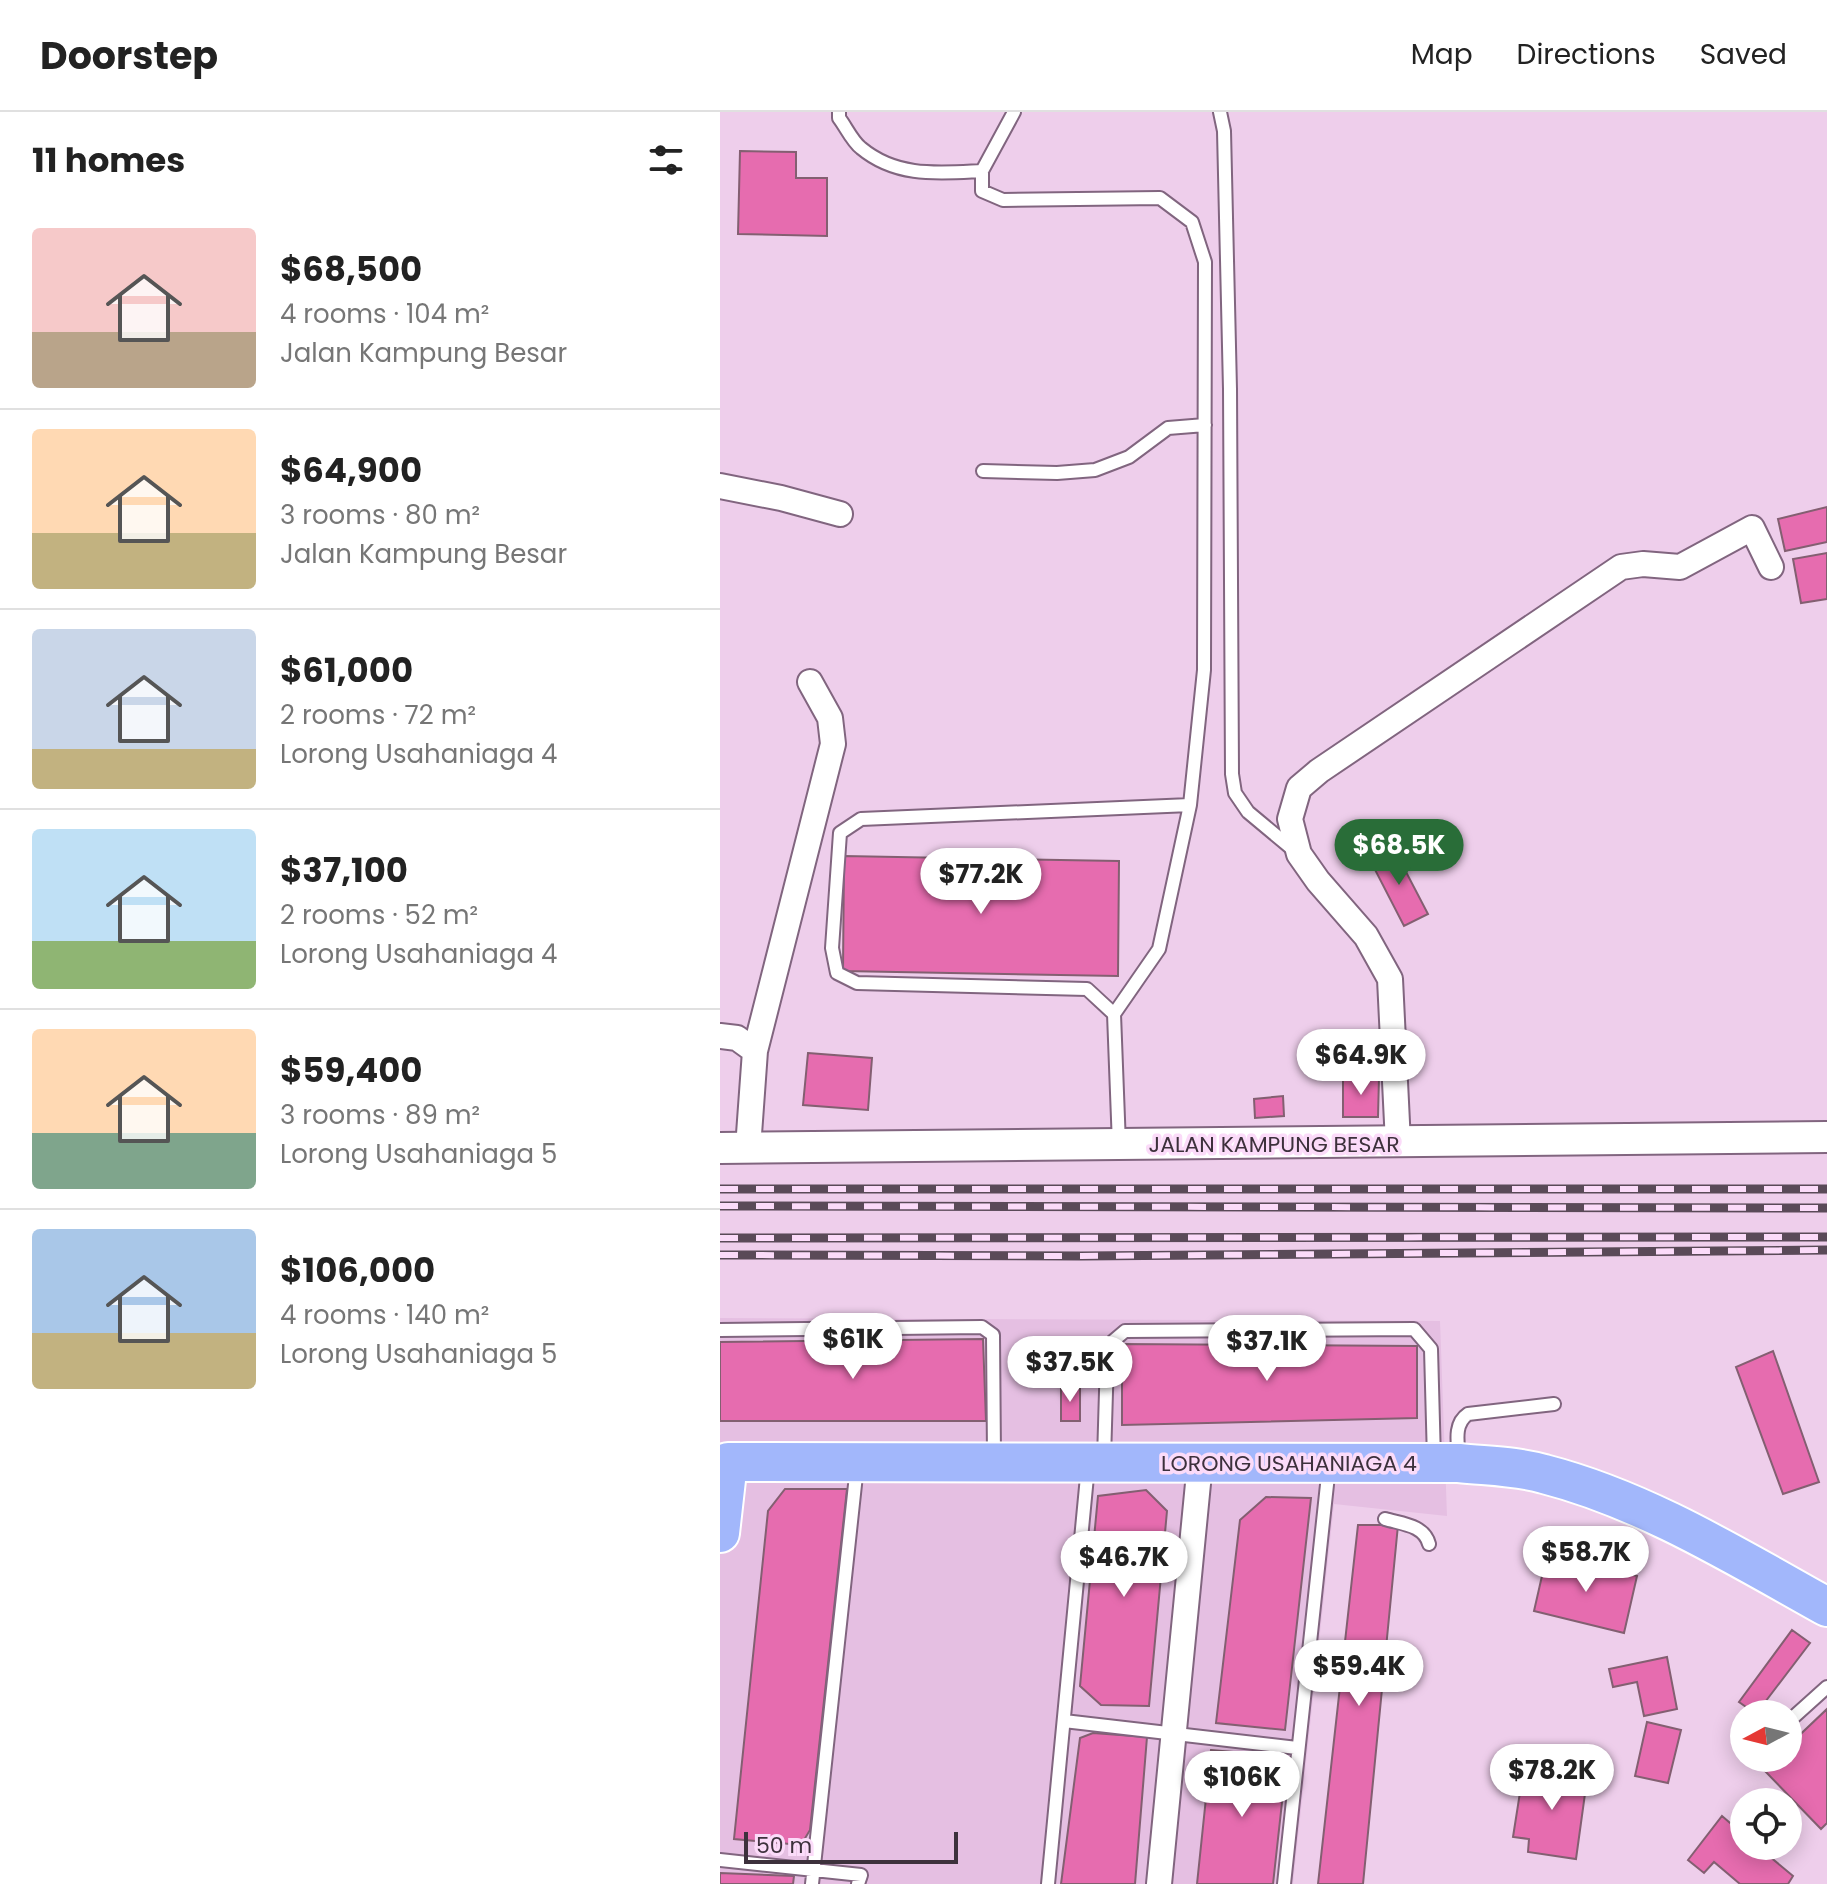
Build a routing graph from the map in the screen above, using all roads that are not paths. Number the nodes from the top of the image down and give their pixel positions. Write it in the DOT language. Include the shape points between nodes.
graph roads {
  1 [pos="839,112"];
  2 [pos="1014,112"];
  3 [pos="1220,112"];
  4 [pos="982,171"];
  5 [pos="1205,425"];
  6 [pos="983,471"];
  7 [pos="720,486"];
  8 [pos="840,514"];
  9 [pos="1771,567"];
  10 [pos="810,682"];
  11 [pos="1190,805"];
  12 [pos="1299,854"];
  13 [pos="1114,1014"];
  14 [pos="720,1036"];
  15 [pos="755,1051"];
  16 [pos="1827,1137"];
  17 [pos="1398,1143"];
  18 [pos="1119,1145"];
  19 [pos="734,1148"];
  20 [pos="720,1330"];
  21 [pos="1554,1404"];
  22 [pos="724,1462"];
  23 [pos="858,1462"];
  24 [pos="994,1462"];
  25 [pos="1096,1462"];
  26 [pos="1200,1463"];
  27 [pos="1330,1463"];
  28 [pos="1446,1463"];
  29 [pos="1385,1519"];
  30 [pos="720,1533"];
  31 [pos="1429,1544"];
  32 [pos="1827,1607"];
  33 [pos="1827,1687"];
  34 [pos="1802,1709"];
  35 [pos="1064,1721"];
  36 [pos="1173,1734"];
  37 [pos="1297,1748"];
  38 [pos="720,1860"];
  39 [pos="814,1869"];
  40 [pos="812,1884"];
  41 [pos="858,1884"];
  42 [pos="1048,1884"];
  43 [pos="1159,1884"];
  44 [pos="1284,1884"];
  1 -- 4 [label="lane" via="859,147 891,167 926,173"];
  2 -- 4 [label="lane"];
  3 -- 12 [label="lane" via="1230,389 1232,774 1235,793 1248,812"];
  4 -- 5 [label="lane" via="982,191 1003,200 1160,198 1192,222 1205,262"];
  5 -- 6 [label="lane" via="1168,428 1129,457 1095,470"];
  5 -- 11 [label="lane" via="1204,670"];
  7 -- 8 [label="street"];
  9 -- 12 [label="street" via="1752,528 1680,567 1621,567 1299,788 1290,819"];
  10 -- 15 [label="street" via="830,718 833,744"];
  11 -- 13 [label="lane" via="1159,949"];
  11 -- 13 [label="lane" via="861,819 840,833 832,948 837,973 857,983 1087,989"];
  12 -- 17 [label="street" via="1366,936 1390,979"];
  13 -- 18 [label="lane"];
  14 -- 15 [label="street" via="737,1038"];
  15 -- 19 [label="street"];
  16 -- 17 [label="street, JALAN KAMPUNG BESAR"];
  17 -- 18 [label="street, JALAN KAMPUNG BESAR"];
  18 -- 19 [label="street, JALAN KAMPUNG BESAR"];
  20 -- 24 [label="lane" via="982,1327 993,1335"];
  21 -- 28 [label="lane" via="1468,1414 1461,1418"];
  22 -- 23 [label="main road, LORONG USAHANIAGA 4"];
  22 -- 30 [label="main road"];
  23 -- 24 [label="main road, LORONG USAHANIAGA 4"];
  23 -- 39 [label="lane"];
  24 -- 25 [label="main road, LORONG USAHANIAGA 4"];
  25 -- 26 [label="main road, LORONG USAHANIAGA 4"];
  25 -- 28 [label="lane" via="1107,1358 1112,1342 1125,1331 1414,1329 1431,1349"];
  25 -- 35 [label="lane"];
  26 -- 27 [label="main road, LORONG USAHANIAGA 4"];
  26 -- 36 [label="street"];
  27 -- 28 [label="main road, LORONG USAHANIAGA 4"];
  27 -- 37 [label="lane"];
  28 -- 32 [label="main road, LORONG USAHANIAGA 4" via="1542,1473 1617,1497"];
  29 -- 31 [label="lane" via="1421,1530"];
  33 -- 34 [label="lane"];
  35 -- 36 [label="lane"];
  35 -- 42 [label="lane"];
  36 -- 37 [label="lane"];
  36 -- 43 [label="street"];
  37 -- 44 [label="lane"];
  38 -- 39 [label="lane"];
  39 -- 40 [label="lane"];
  39 -- 41 [label="lane" via="861,1875"];
}
